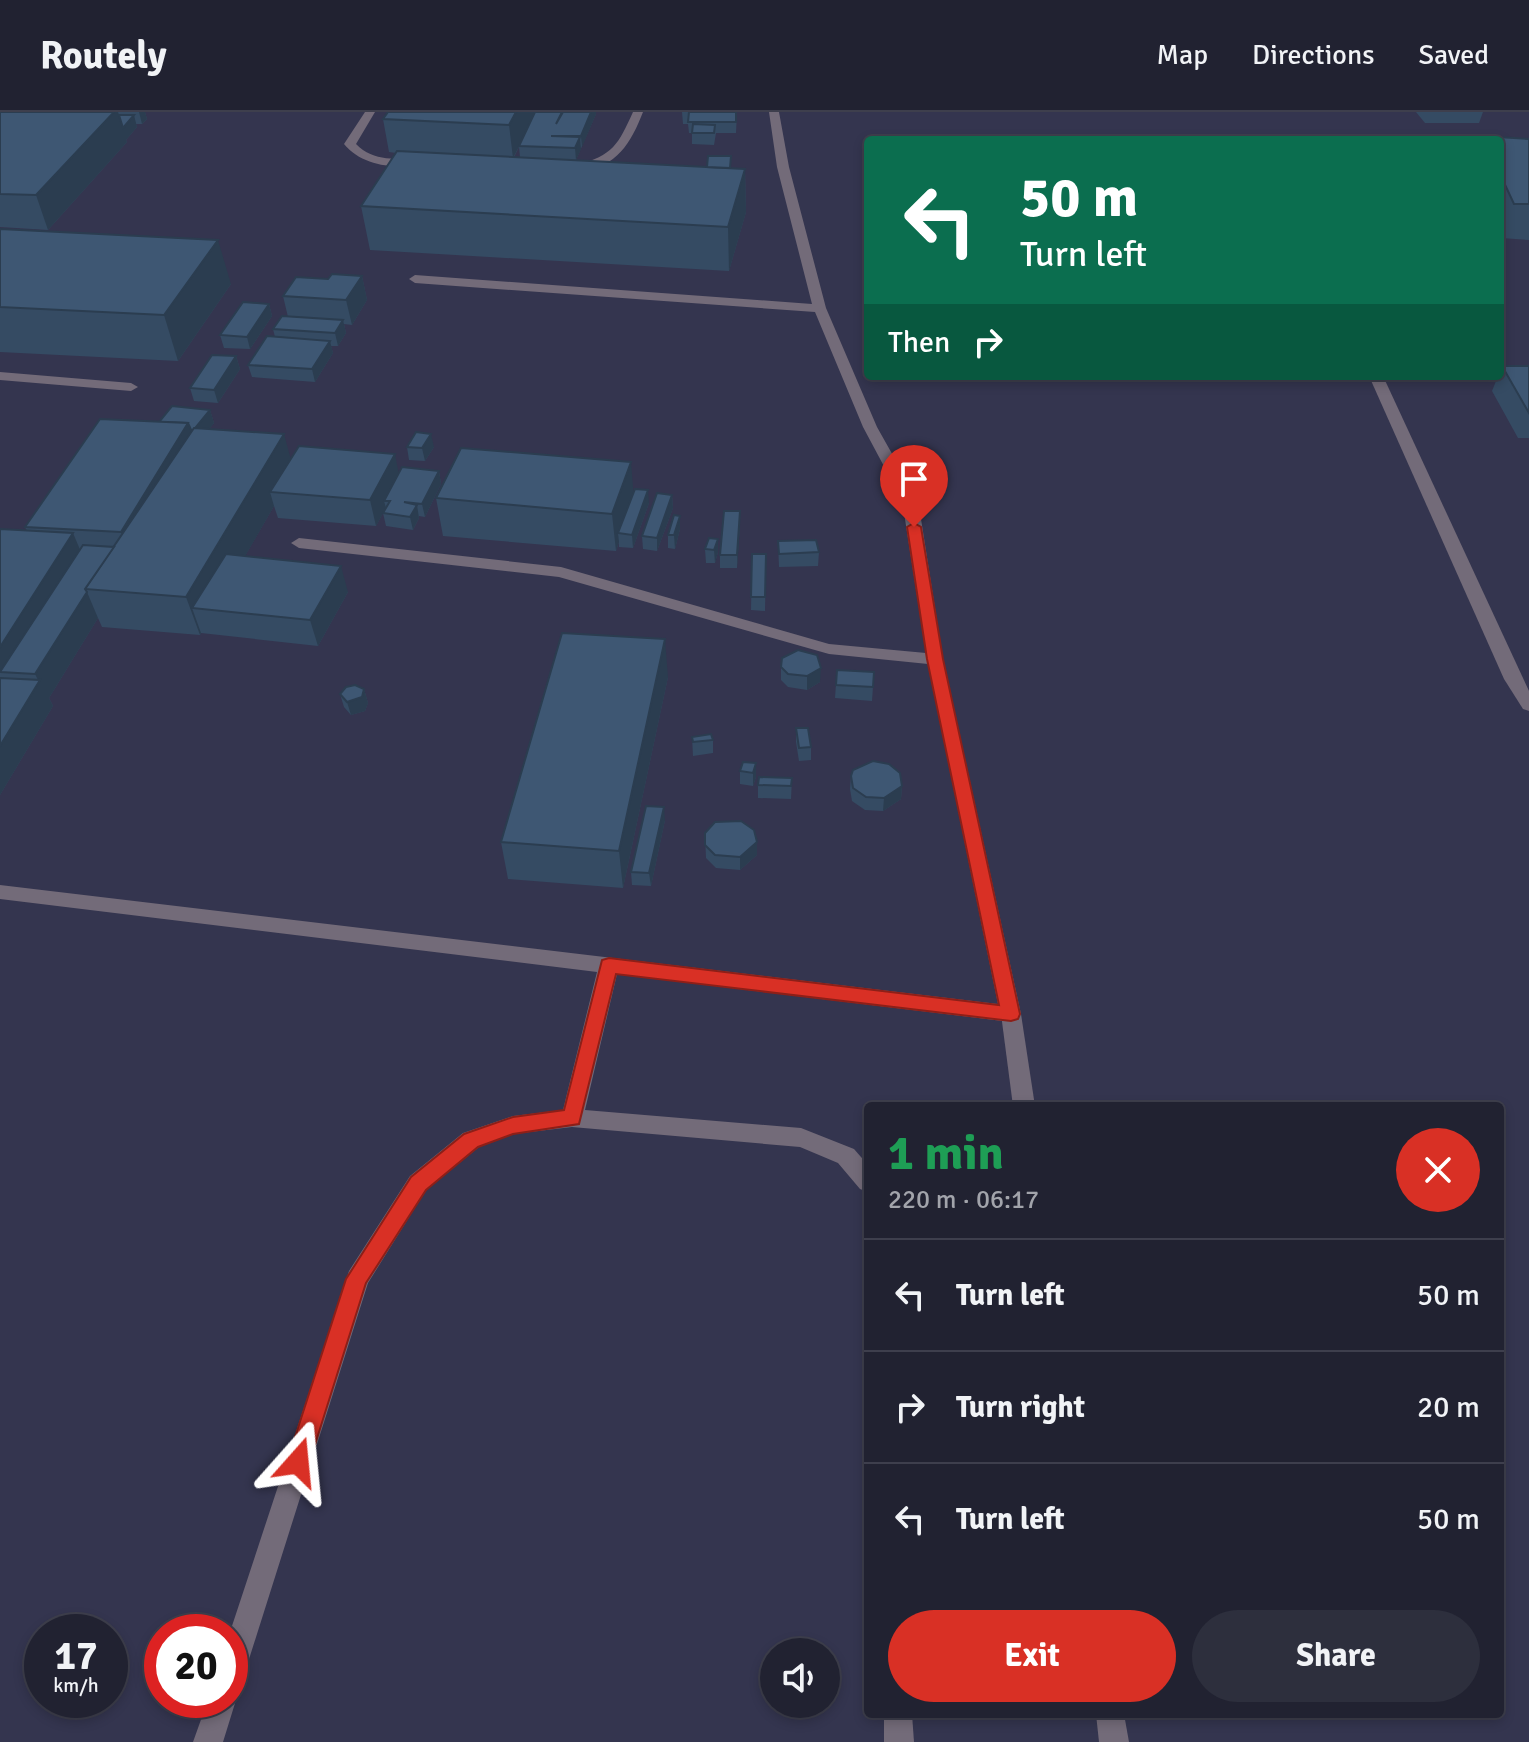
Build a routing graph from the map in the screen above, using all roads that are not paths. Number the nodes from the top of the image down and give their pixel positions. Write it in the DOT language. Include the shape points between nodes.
graph roads {
  1 [pos="370,112"];
  2 [pos="638,112"];
  3 [pos="774,112"];
  4 [pos="427,163"];
  5 [pos="563,168"];
  6 [pos="415,279"];
  7 [pos="820,308"];
  8 [pos="0,376"];
  9 [pos="1378,380"];
  10 [pos="131,387"];
  11 [pos="299,543"];
  12 [pos="935,659"];
  13 [pos="1529,705"];
  14 [pos="0,892"];
  15 [pos="609,965"];
  16 [pos="1011,1014"];
  17 [pos="1023,1102"];
  18 [pos="572,1118"];
  19 [pos="864,1177"];
  20 [pos="248,1619"];
  21 [pos="216,1718"];
  22 [pos="898,1718"];
  23 [pos="1111,1718"];
  24 [pos="208,1742"];
  25 [pos="899,1742"];
  26 [pos="1114,1742"];
  1 -- 4 [label="street" via="350,144 358,155 382,162"];
  2 -- 5 [label="street" via="621,152 606,162"];
  3 -- 7 [label="street"];
  6 -- 7 [label="street"];
  7 -- 12 [label="street" via="870,427 910,500"];
  8 -- 10 [label="street"];
  9 -- 13 [label="street"];
  11 -- 12 [label="street" via="561,572 829,649"];
  12 -- 16 [label="street"];
  14 -- 15 [label="street"];
  15 -- 16 [label="street"];
  15 -- 18 [label="street"];
  16 -- 17 [label="street"];
  18 -- 19 [label="street" via="801,1138 846,1156"];
  18 -- 20 [label="street" via="513,1125 471,1140 418,1183 357,1279"];
  21 -- 24 [label="street"];
  22 -- 25 [label="street"];
  23 -- 26 [label="street"];
}
